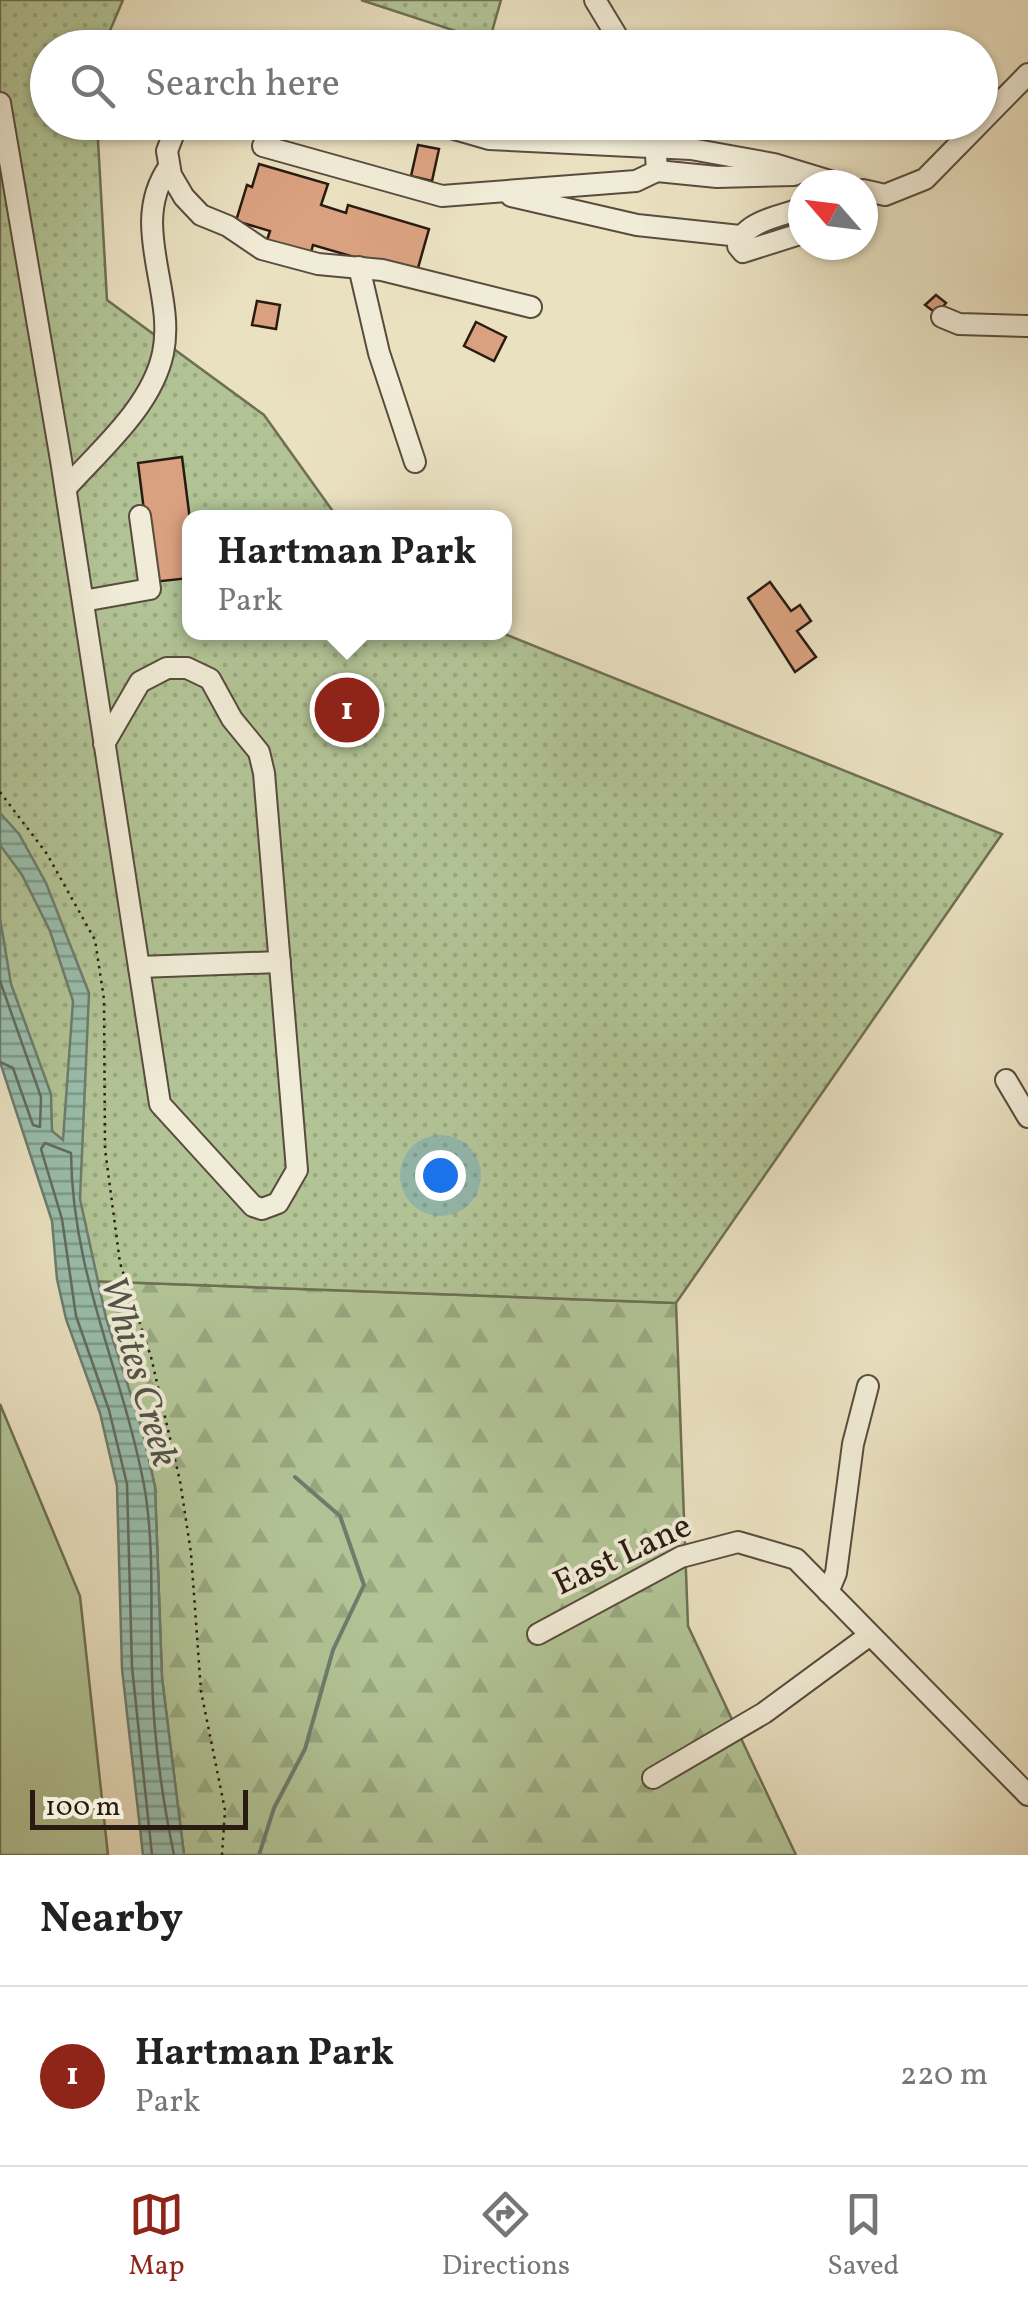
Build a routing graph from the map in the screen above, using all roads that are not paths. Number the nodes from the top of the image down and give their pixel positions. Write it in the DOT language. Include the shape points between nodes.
graph roads {
  1 [pos="595,0"];
  2 [pos="613,30"];
  3 [pos="1027,78"];
  4 [pos="0,103"];
  5 [pos="998,106"];
  6 [pos="171,140"];
  7 [pos="517,140"];
  8 [pos="656,140"];
  9 [pos="964,140"];
  10 [pos="656,145"];
  11 [pos="263,146"];
  12 [pos="168,166"];
  13 [pos="788,170"];
  14 [pos="657,171"];
  15 [pos="788,174"];
  16 [pos="878,193"];
  17 [pos="505,194"];
  18 [pos="885,195"];
  19 [pos="878,199"];
  20 [pos="788,213"];
  21 [pos="740,236"];
  22 [pos="788,238"];
  23 [pos="359,266"];
  24 [pos="531,307"];
  25 [pos="942,318"];
  26 [pos="1028,326"];
  27 [pos="415,462"];
  28 [pos="66,488"];
  29 [pos="140,516"];
  30 [pos="82,601"];
  31 [pos="104,744"];
  32 [pos="280,962"];
  33 [pos="138,967"];
  34 [pos="1006,1080"];
  35 [pos="1028,1117"];
  36 [pos="868,1386"];
  37 [pos="828,1592"];
  38 [pos="538,1634"];
  39 [pos="870,1634"];
  40 [pos="652,1778"];
  41 [pos="1028,1795"];
  1 -- 2 [label="street"];
  3 -- 5 [label="street"];
  4 -- 28 [label="street"];
  6 -- 12 [label="street"];
  7 -- 10 [label="street"];
  8 -- 10 [label="street"];
  9 -- 18 [label="street" via="925,178"];
  10 -- 13 [label="street"];
  10 -- 14 [label="street"];
  11 -- 17 [label="street" via="442,196"];
  12 -- 23 [label="street" via="201,215 262,249 318,264"];
  12 -- 28 [label="street" via="152,206 167,326 163,355 151,388"];
  14 -- 15 [label="street"];
  14 -- 17 [label="street" via="636,180"];
  16 -- 18 [label="street"];
  17 -- 21 [label="street" via="637,225"];
  18 -- 19 [label="street"];
  20 -- 21 [label="street"];
  21 -- 22 [label="street" via="743,252"];
  23 -- 24 [label="street"];
  23 -- 27 [label="street"];
  25 -- 26 [label="street"];
  28 -- 30 [label="street"];
  29 -- 30 [label="street" via="150,589"];
  30 -- 31 [label="street"];
  31 -- 32 [label="street" via="126,701 153,673 187,668 210,679 259,752"];
  31 -- 33 [label="street"];
  32 -- 33 [label="street"];
  32 -- 33 [label="street" via="297,1170 286,1196 262,1209 243,1198 160,1104"];
  34 -- 35 [label="street"];
  36 -- 37 [label="street"];
  37 -- 38 [label="street, East Lane" via="796,1559 738,1542 680,1557"];
  37 -- 39 [label="street"];
  39 -- 40 [label="street" via="764,1713"];
  39 -- 41 [label="street"];
}
